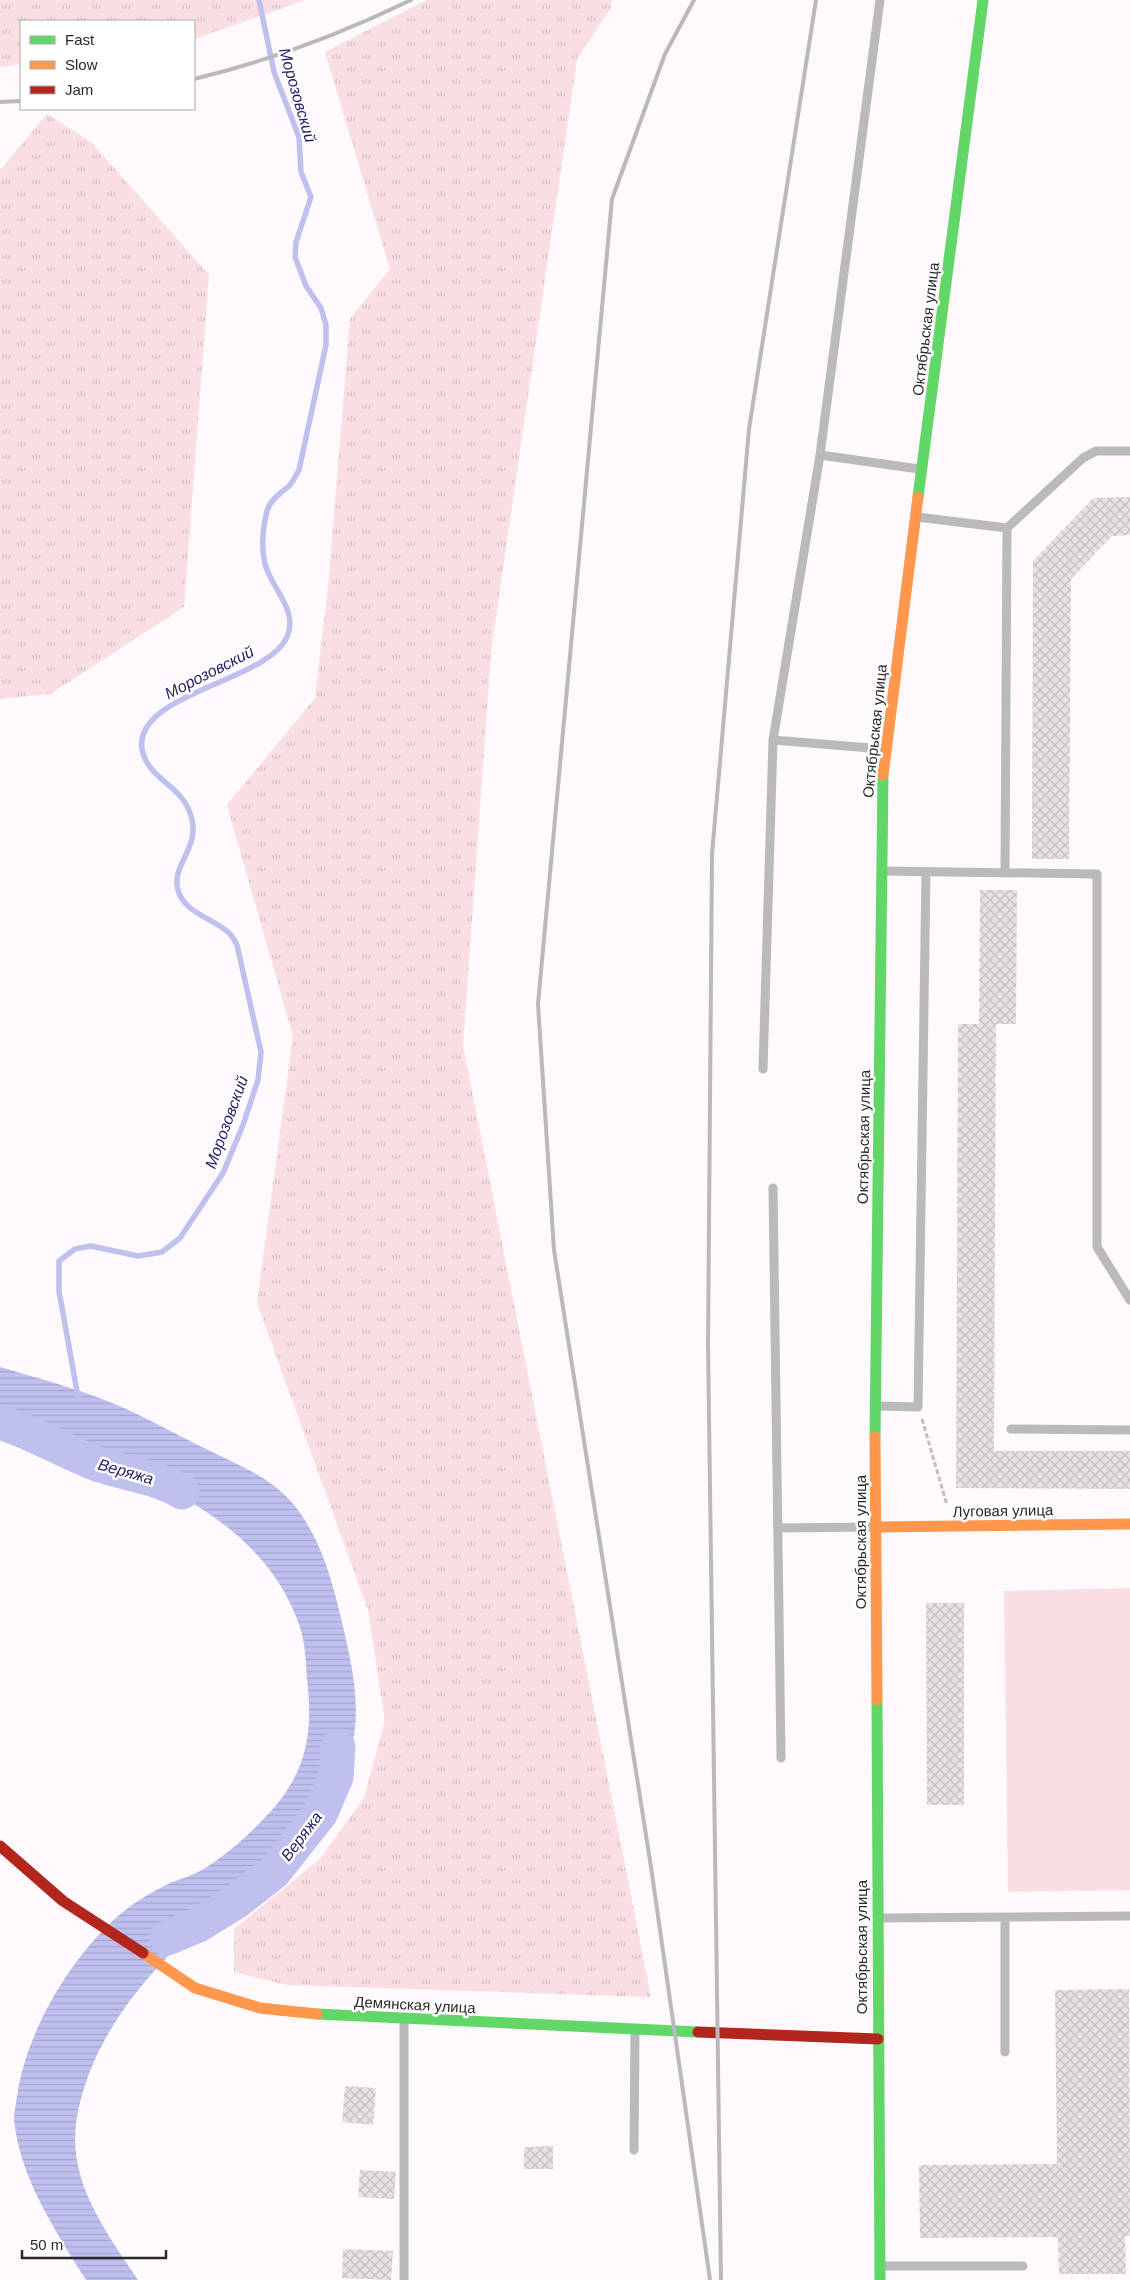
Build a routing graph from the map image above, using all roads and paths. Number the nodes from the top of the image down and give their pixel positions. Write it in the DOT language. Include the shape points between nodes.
graph roads {
  1 [pos="880,0"];
  2 [pos="983,0"];
  3 [pos="1130,450"];
  4 [pos="820,455"];
  5 [pos="922,470"];
  6 [pos="916,517"];
  7 [pos="1007,528"];
  8 [pos="773,740"];
  9 [pos="886,749"];
  10 [pos="882,871"];
  11 [pos="926,872"];
  12 [pos="1004,873"];
  13 [pos="763,1069"];
  14 [pos="773,1188"];
  15 [pos="1130,1300"];
  16 [pos="875,1406"];
  17 [pos="918,1407"];
  18 [pos="1011,1429"];
  19 [pos="1130,1430"];
  20 [pos="948,1509"];
  21 [pos="1130,1524"];
  22 [pos="876,1527"];
  23 [pos="778,1528"];
  24 [pos="781,1758"];
  25 [pos="0,1846"];
  26 [pos="1130,1916"];
  27 [pos="877,1918"];
  28 [pos="1005,1918"];
  29 [pos="404,2020"];
  30 [pos="636,2030"];
  31 [pos="878,2038"];
  32 [pos="1005,2052"];
  33 [pos="634,2150"];
  34 [pos="880,2266"];
  35 [pos="1023,2266"];
  36 [pos="404,2280"];
  37 [pos="880,2280"];
  1 -- 4 [label="lane"];
  2 -- 5 [label="main road, Октябрьская улица"];
  3 -- 7 [label="lane" via="1096,451 1082,458"];
  4 -- 5 [label="lane"];
  4 -- 8 [label="lane"];
  5 -- 6 [label="main road, Октябрьская улица"];
  6 -- 7 [label="lane"];
  6 -- 9 [label="main road, Октябрьская улица"];
  7 -- 12 [label="lane"];
  8 -- 9 [label="lane"];
  8 -- 13 [label="lane"];
  9 -- 10 [label="main road, Октябрьская улица"];
  10 -- 11 [label="lane"];
  10 -- 16 [label="main road, Октябрьская улица"];
  11 -- 12 [label="lane"];
  11 -- 17 [label="lane"];
  12 -- 15 [label="lane" via="1096,874 1098,1247"];
  14 -- 23 [label="lane"];
  16 -- 17 [label="lane"];
  16 -- 22 [label="main road, Октябрьская улица"];
  17 -- 20 [label="path"];
  18 -- 19 [label="lane"];
  21 -- 22 [label="main road, Луговая улица"];
  22 -- 23 [label="lane"];
  22 -- 27 [label="main road, Октябрьская улица"];
  23 -- 24 [label="lane"];
  25 -- 29 [label="main road, Демянская улица" via="63,1901 195,1988 260,2008"];
  26 -- 28 [label="lane"];
  27 -- 28 [label="lane"];
  27 -- 31 [label="main road, Октябрьская улица"];
  28 -- 32 [label="lane"];
  29 -- 30 [label="main road, Демянская улица"];
  29 -- 36 [label="lane"];
  30 -- 31 [label="main road, Демянская улица"];
  30 -- 33 [label="lane"];
  31 -- 34 [label="main road, Октябрьская улица"];
  34 -- 35 [label="lane"];
  34 -- 37 [label="main road, Октябрьская улица"];
}
